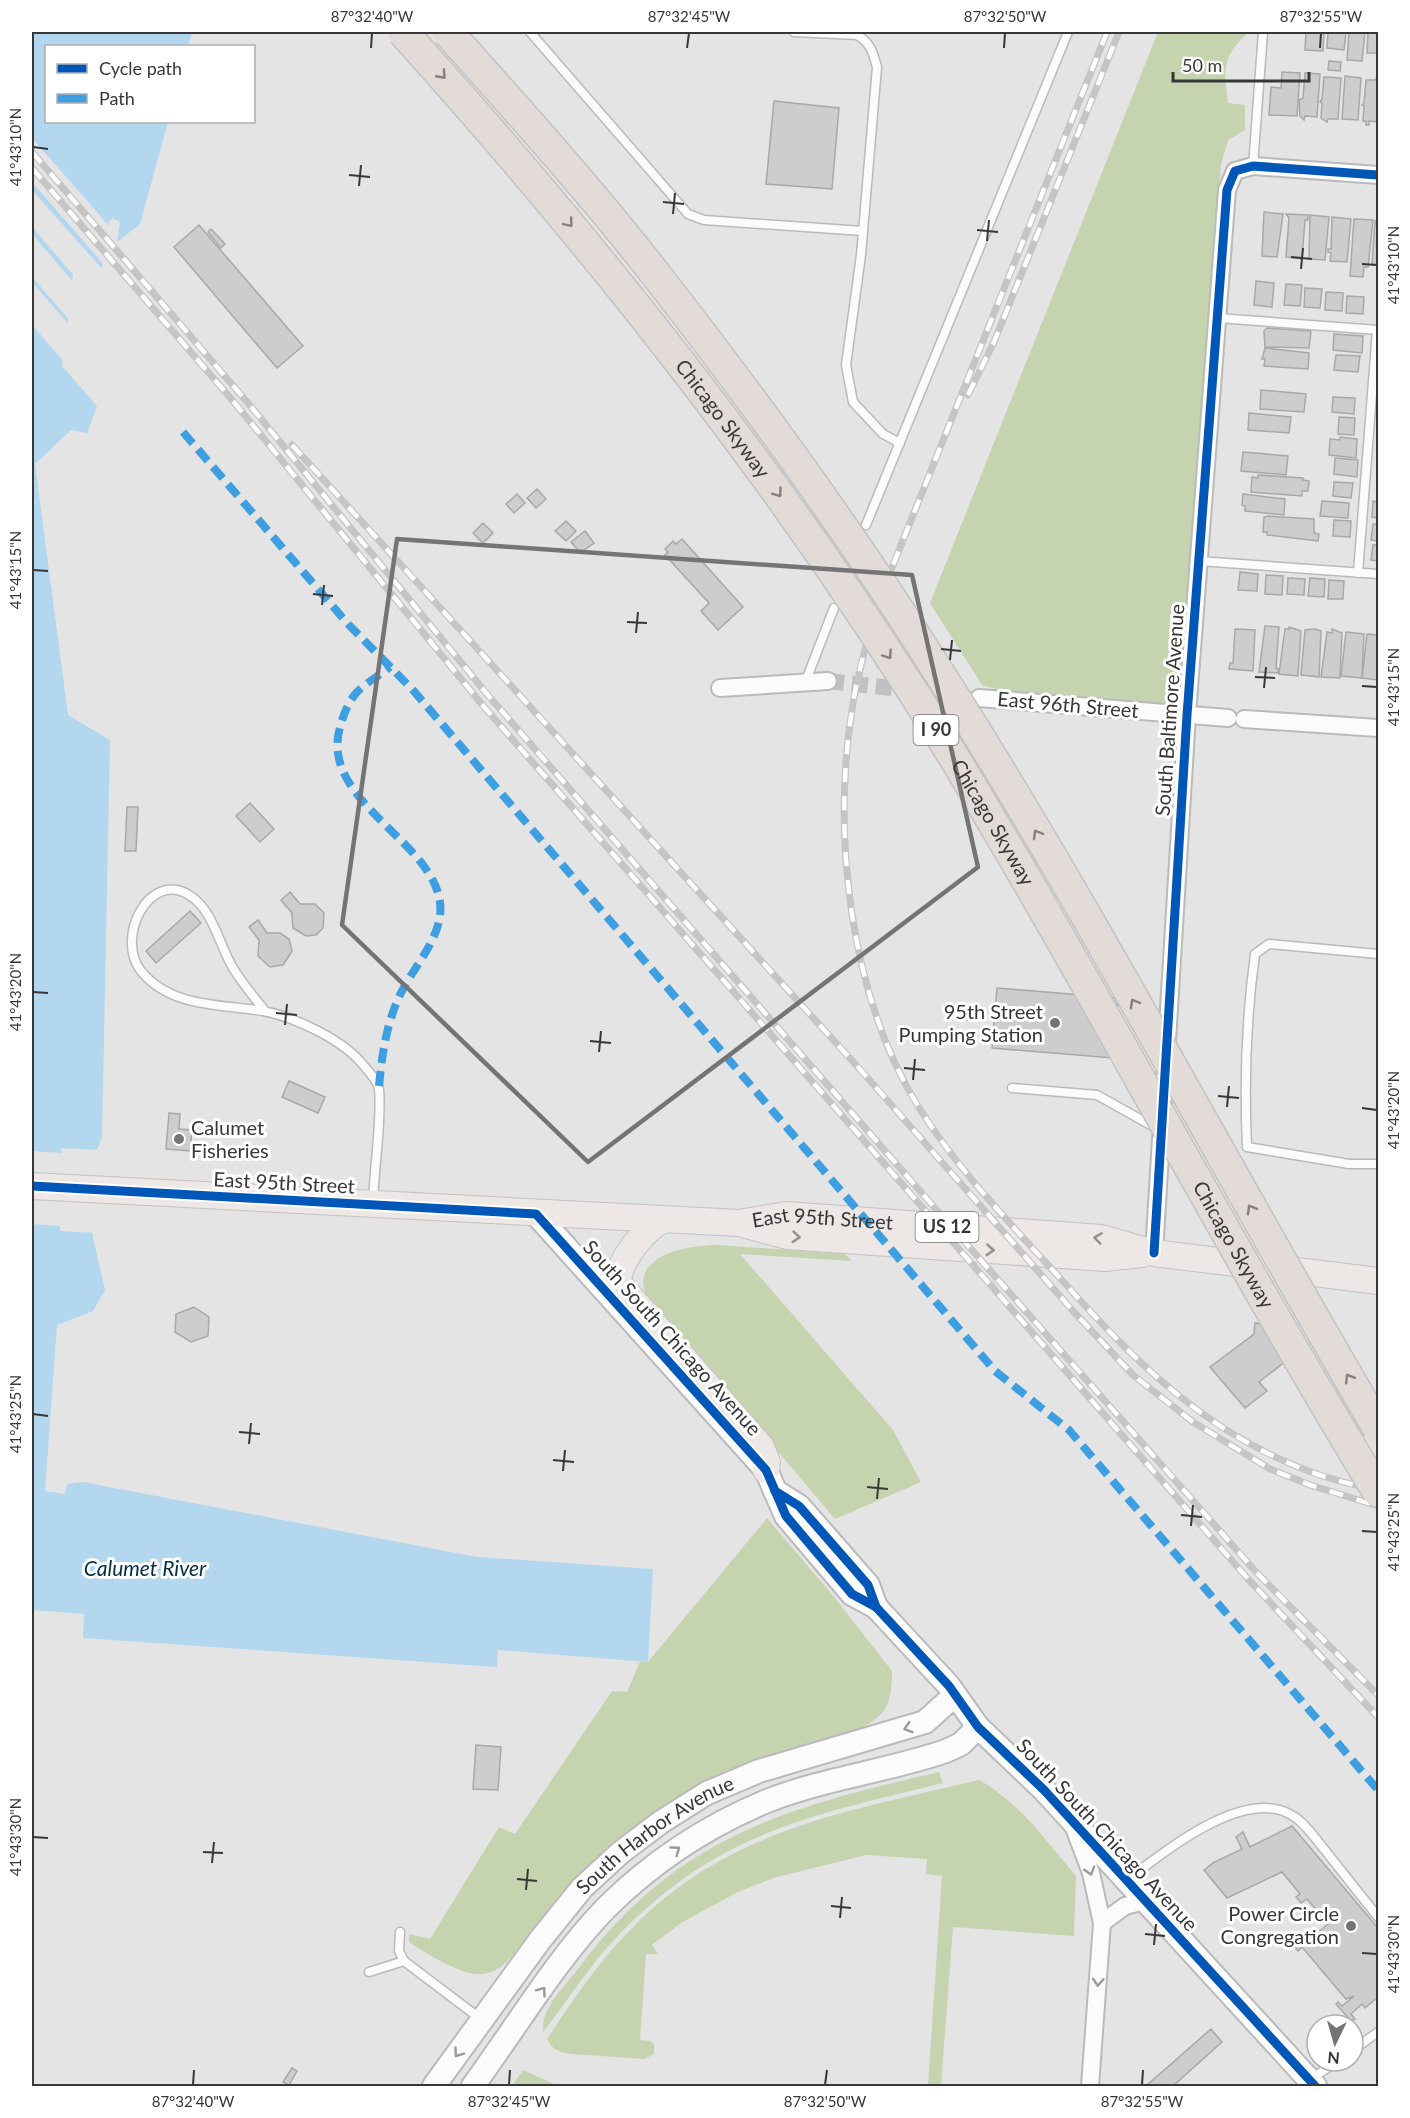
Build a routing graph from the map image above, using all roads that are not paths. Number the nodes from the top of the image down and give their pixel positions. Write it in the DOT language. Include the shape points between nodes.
graph roads {
  1 [pos="403,32"];
  2 [pos="448,32"];
  3 [pos="530,32"];
  4 [pos="794,32"];
  5 [pos="1068,32"];
  6 [pos="1263,32"];
  7 [pos="1253,166"];
  8 [pos="1378,175"];
  9 [pos="862,231"];
  10 [pos="1218,318"];
  11 [pos="1378,330"];
  12 [pos="900,444"];
  13 [pos="866,525"];
  14 [pos="1199,561"];
  15 [pos="1358,573"];
  16 [pos="1378,574"];
  17 [pos="834,608"];
  18 [pos="828,681"];
  19 [pos="805,683"];
  20 [pos="720,688"];
  21 [pos="979,698"];
  22 [pos="1187,715"];
  23 [pos="1378,728"];
  24 [pos="1378,954"];
  25 [pos="265,1011"];
  26 [pos="1012,1088"];
  27 [pos="1161,1131"];
  28 [pos="1378,1164"];
  29 [pos="32,1186"];
  30 [pos="373,1205"];
  31 [pos="536,1214"];
  32 [pos="664,1220"];
  33 [pos="1154,1253"];
  34 [pos="1378,1281"];
  35 [pos="1378,1428"];
  36 [pos="770,1481"];
  37 [pos="1378,1492"];
  38 [pos="956,1695"];
  39 [pos="978,1727"];
  40 [pos="1072,1821"];
  41 [pos="1126,1880"];
  42 [pos="1145,1900"];
  43 [pos="1378,1917"];
  44 [pos="1102,1923"];
  45 [pos="400,1932"];
  46 [pos="404,1961"];
  47 [pos="369,1972"];
  48 [pos="482,2020"];
  49 [pos="1378,2032"];
  50 [pos="1365,2041"];
  51 [pos="1323,2073"];
  52 [pos="1312,2083"];
  53 [pos="435,2086"];
  54 [pos="473,2086"];
  55 [pos="1090,2086"];
  1 -- 37 [label="highway, Chicago Skyway / I 90, one-way, bridge" via="520,163 628,294 838,580 957,762"];
  35 -- 2 [label="highway, Chicago Skyway / I 90, one-way, bridge" via="985,745 867,562 655,274"];
  3 -- 9 [label="lane" via="688,214 704,220"];
  4 -- 9 [label="lane" via="857,35 873,50 877,68"];
  5 -- 12 [label="lane"];
  6 -- 7 [label="lane"];
  7 -- 8 [label="street"];
  7 -- 10 [label="street, South Baltimore Avenue" via="1235,171 1227,190"];
  9 -- 12 [label="lane" via="846,365 854,402 883,434"];
  10 -- 11 [label="lane"];
  10 -- 14 [label="street, South Baltimore Avenue"];
  11 -- 15 [label="lane"];
  12 -- 13 [label="lane"];
  14 -- 15 [label="lane"];
  14 -- 22 [label="street, South Baltimore Avenue"];
  15 -- 16 [label="lane"];
  17 -- 19 [label="lane"];
  18 -- 19 [label="street"];
  19 -- 20 [label="street"];
  21 -- 22 [label="street, East 96th Street"];
  22 -- 23 [label="street, East 96th Street"];
  22 -- 27 [label="street, South Baltimore Avenue"];
  24 -- 28 [label="lane" via="1269,944 1255,954 1244,1078 1247,1147 1349,1164"];
  25 -- 25 [label="lane" via="200,1004 156,984 141,971 132,955 132,930 143,907 163,891 172,890 187,893 199,902 233,968"];
  25 -- 30 [label="lane" via="329,1035 356,1055 379,1086"];
  26 -- 27 [label="lane" via="1097,1095"];
  27 -- 33 [label="street, South Baltimore Avenue"];
  29 -- 30 [label="main road, East 95th Street / US 12"];
  30 -- 31 [label="main road, East 95th Street / US 12"];
  31 -- 32 [label="main road, East 95th Street / US 12"];
  31 -- 36 [label="main road, South South Chicago Avenue"];
  32 -- 33 [label="main road, East 95th Street / US 12" via="739,1223 786,1215 1101,1238"];
  32 -- 36 [label="main road" via="657,1222 636,1244 619,1273 619,1284 761,1447"];
  33 -- 34 [label="main road, East 95th Street / US 12"];
  36 -- 38 [label="main road, South South Chicago Avenue" via="799,1506 868,1585 876,1607"];
  38 -- 39 [label="main road, South South Chicago Avenue"];
  38 -- 48 [label="main road, South Harbor Avenue, one-way" via="925,1722 759,1771 707,1793 661,1822 582,1888"];
  39 -- 40 [label="main road, South South Chicago Avenue"];
  54 -- 39 [label="main road, South Harbor Avenue, one-way" via="605,1909 679,1848 721,1821 770,1800 946,1752 962,1744"];
  40 -- 41 [label="main road, South South Chicago Avenue"];
  40 -- 44 [label="street, one-way" via="1091,1873"];
  41 -- 42 [label="main road, South South Chicago Avenue"];
  41 -- 43 [label="lane" via="1186,1836 1214,1821 1256,1810 1281,1810 1294,1816 1314,1838"];
  42 -- 44 [label="street" via="1125,1906"];
  42 -- 52 [label="main road, South South Chicago Avenue"];
  44 -- 55 [label="street, one-way"];
  45 -- 46 [label="lane" via="399,1950"];
  46 -- 47 [label="lane"];
  46 -- 48 [label="lane"];
  48 -- 53 [label="main road, South Harbor Avenue, one-way"];
  49 -- 50 [label="lane"];
  51 -- 52 [label="lane"];
}
